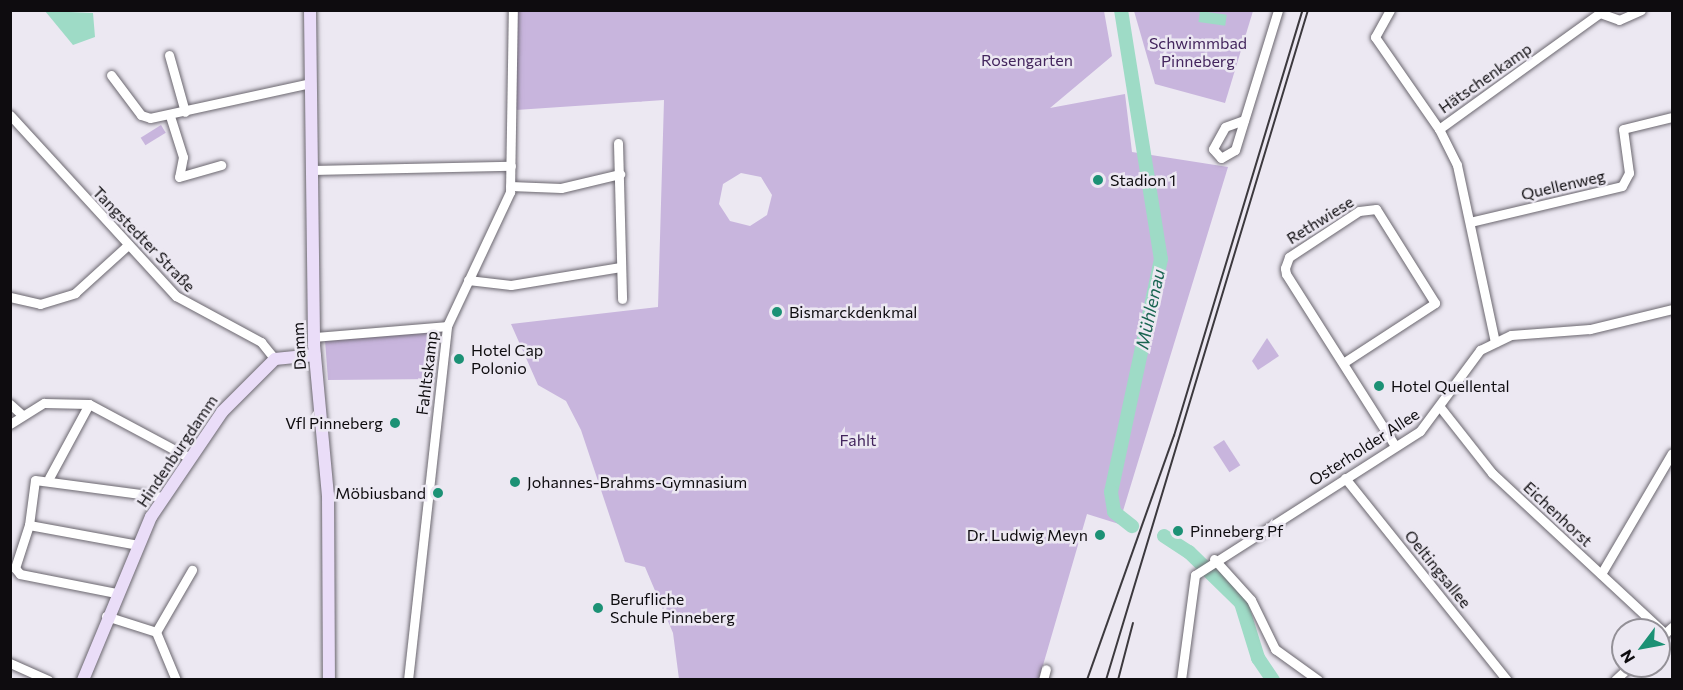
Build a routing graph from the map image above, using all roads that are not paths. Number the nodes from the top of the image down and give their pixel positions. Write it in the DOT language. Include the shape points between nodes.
graph roads {
  1 [pos="310,10"];
  2 [pos="513,10"];
  3 [pos="1278,10"];
  4 [pos="1390,10"];
  5 [pos="1641,10"];
  6 [pos="1599,12"];
  7 [pos="169,55"];
  8 [pos="111,75"];
  9 [pos="311,83"];
  10 [pos="185,112"];
  11 [pos="10,115"];
  12 [pos="170,116"];
  13 [pos="1672,117"];
  14 [pos="1244,120"];
  15 [pos="1439,129"];
  16 [pos="618,143"];
  17 [pos="221,165"];
  18 [pos="511,166"];
  19 [pos="312,170"];
  20 [pos="620,174"];
  21 [pos="510,186"];
  22 [pos="1470,222"];
  23 [pos="128,245"];
  24 [pos="621,267"];
  25 [pos="468,280"];
  26 [pos="10,297"];
  27 [pos="622,298"];
  28 [pos="1672,309"];
  29 [pos="447,327"];
  30 [pos="314,337"];
  31 [pos="1495,342"];
  32 [pos="315,355"];
  33 [pos="275,359"];
  34 [pos="1343,363"];
  35 [pos="10,404"];
  36 [pos="89,404"];
  37 [pos="1440,407"];
  38 [pos="21,414"];
  39 [pos="10,424"];
  40 [pos="1395,446"];
  41 [pos="1672,453"];
  42 [pos="190,458"];
  43 [pos="49,478"];
  44 [pos="1345,478"];
  45 [pos="163,497"];
  46 [pos="29,525"];
  47 [pos="138,545"];
  48 [pos="1213,560"];
  49 [pos="192,570"];
  50 [pos="1601,574"];
  51 [pos="116,593"];
  52 [pos="106,616"];
  53 [pos="1649,618"];
  54 [pos="156,632"];
  55 [pos="10,663"];
  56 [pos="1046,669"];
  57 [pos="48,680"];
  58 [pos="83,680"];
  59 [pos="176,680"];
  60 [pos="329,680"];
  61 [pos="408,680"];
  62 [pos="1043,680"];
  63 [pos="1181,680"];
  64 [pos="1318,680"];
  65 [pos="1507,680"];
  1 -- 9 [label="main road, Damm"];
  2 -- 18 [label="street, Fahltskamp"];
  3 -- 14 [label="street"];
  4 -- 15 [label="street, Hätschenkamp" via="1375,37"];
  5 -- 6 [label="street, Hätschenkamp" via="1619,20"];
  6 -- 15 [label="street, Hätschenkamp"];
  7 -- 10 [label="street"];
  8 -- 12 [label="street" via="141,115"];
  9 -- 10 [label="street"];
  9 -- 19 [label="main road, Damm"];
  10 -- 12 [label="street"];
  11 -- 23 [label="street, Tangstedter Straße"];
  12 -- 17 [label="street" via="183,157 179,177"];
  13 -- 22 [label="street, Quellenweg" via="1623,129 1629,178 1622,186"];
  15 -- 22 [label="street" via="1457,165"];
  16 -- 20 [label="street"];
  18 -- 19 [label="street"];
  18 -- 21 [label="street, Fahltskamp"];
  19 -- 30 [label="main road, Damm"];
  20 -- 21 [label="street" via="561,188"];
  20 -- 24 [label="street"];
  21 -- 25 [label="street, Fahltskamp"];
  22 -- 31 [label="street"];
  23 -- 26 [label="street" via="75,293 40,304"];
  23 -- 33 [label="street, Tangstedter Straße" via="188,306 261,342"];
  24 -- 25 [label="street" via="511,285"];
  24 -- 27 [label="street"];
  25 -- 29 [label="street, Fahltskamp"];
  28 -- 31 [label="street, Osterholder Allee" via="1590,329 1511,335"];
  29 -- 30 [label="street"];
  29 -- 61 [label="street, Fahltskamp"];
  30 -- 32 [label="main road, Damm"];
  31 -- 37 [label="street, Osterholder Allee" via="1468,360"];
  32 -- 33 [label="main road"];
  32 -- 60 [label="main road, Damm" via="328,495"];
  33 -- 42 [label="main road, Hindenburgdamm" via="246,384"];
  34 -- 34 [label="street, Rethwiese" via="1435,303 1376,209 1359,211 1285,262 1286,274"];
  34 -- 40 [label="street, Rethwiese"];
  35 -- 38 [label="street"];
  36 -- 38 [label="street" via="44,403"];
  36 -- 42 [label="street"];
  36 -- 43 [label="street"];
  37 -- 40 [label="street, Osterholder Allee" via="1432,420"];
  37 -- 50 [label="street, Eichenhorst" via="1492,473"];
  38 -- 39 [label="street"];
  40 -- 44 [label="street, Osterholder Allee"];
  41 -- 50 [label="street"];
  42 -- 45 [label="main road, Hindenburgdamm"];
  43 -- 45 [label="street"];
  43 -- 46 [label="street" via="35,480"];
  44 -- 48 [label="street, Osterholder Allee"];
  44 -- 65 [label="street, Oeltingsallee"];
  45 -- 47 [label="main road, Hindenburgdamm"];
  46 -- 47 [label="street"];
  46 -- 51 [label="street" via="15,568 20,574"];
  47 -- 51 [label="main road, Hindenburgdamm"];
  48 -- 63 [label="street, Osterholder Allee" via="1195,575"];
  48 -- 64 [label="street" via="1251,600 1275,649"];
  49 -- 54 [label="street"];
  50 -- 53 [label="street, Eichenhorst"];
  51 -- 52 [label="main road, Hindenburgdamm"];
  52 -- 54 [label="street"];
  52 -- 58 [label="main road, Hindenburgdamm"];
  54 -- 59 [label="street"];
  55 -- 57 [label="street"];
  56 -- 62 [label="street"];
}
